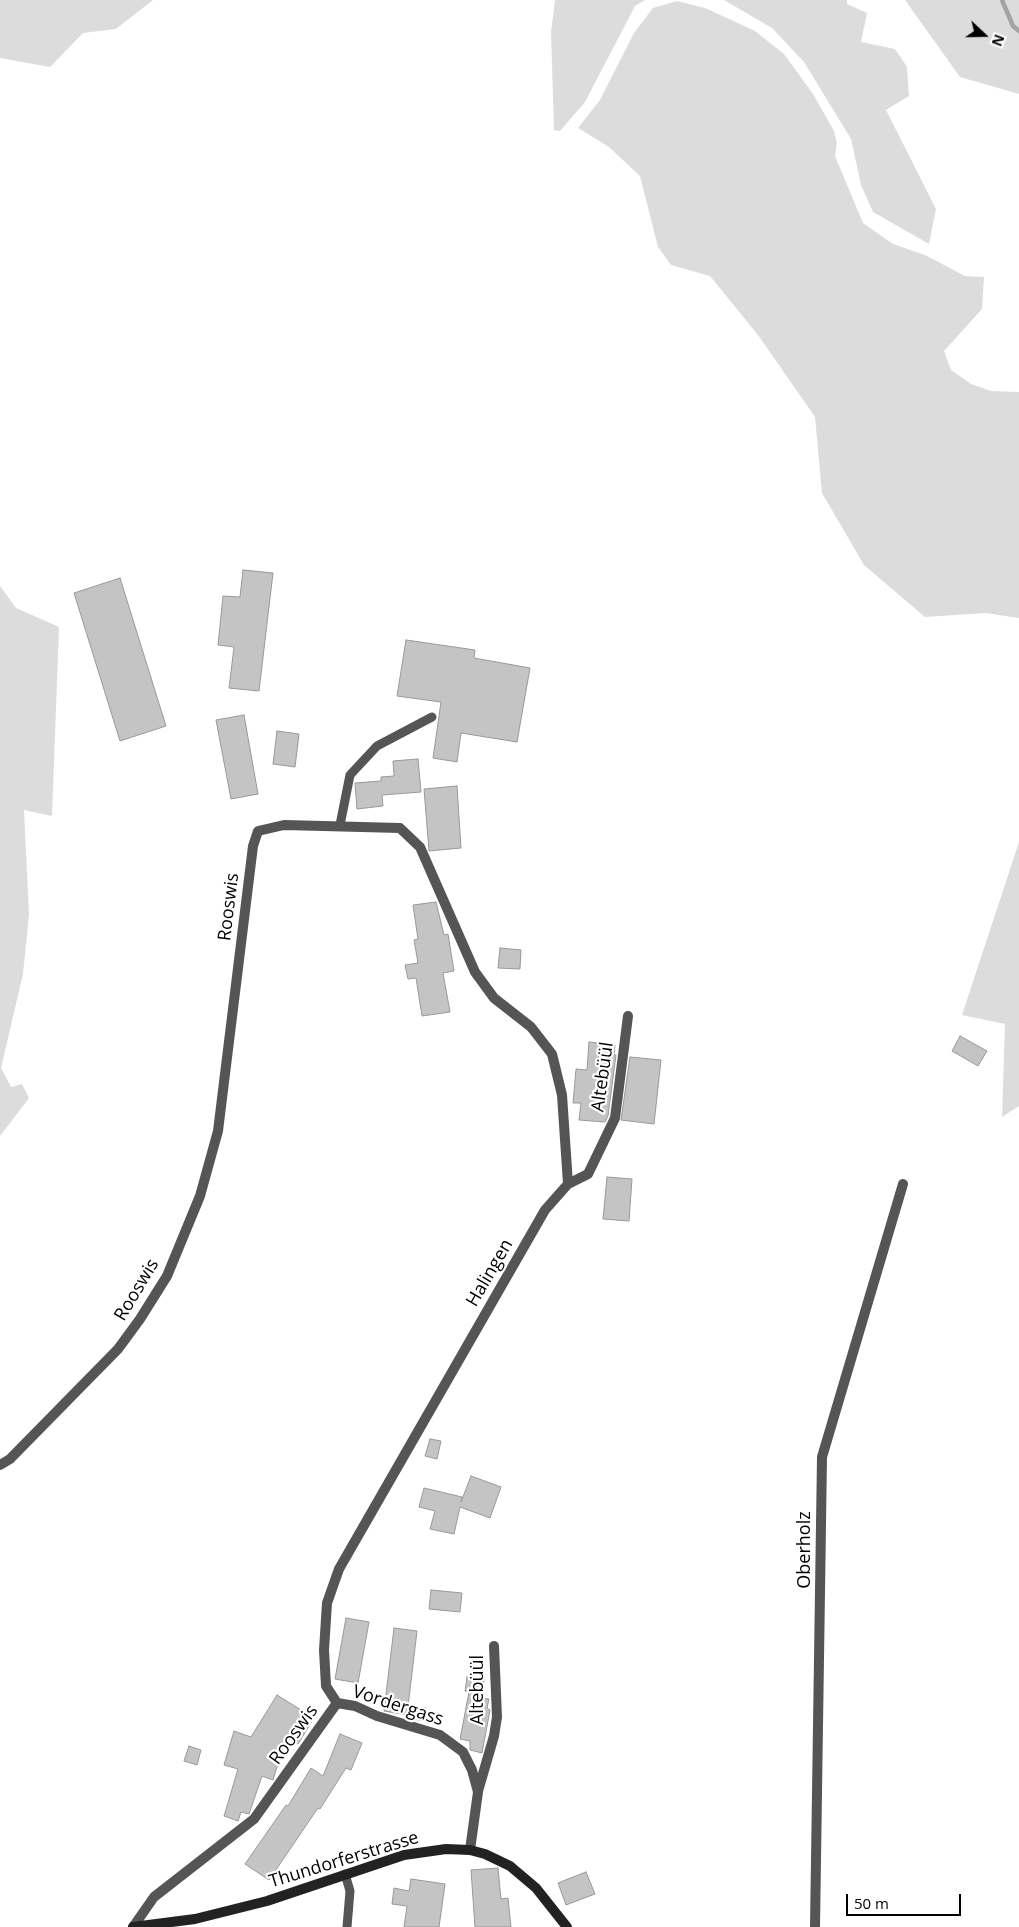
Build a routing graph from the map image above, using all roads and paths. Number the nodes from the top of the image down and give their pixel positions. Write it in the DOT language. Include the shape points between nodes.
graph roads {
  1 [pos="432,717"];
  2 [pos="340,825"];
  3 [pos="628,1016"];
  4 [pos="568,1184"];
  5 [pos="903,1184"];
  6 [pos="446,1383"];
  7 [pos="0,1465"];
  8 [pos="494,1646"];
  9 [pos="337,1703"];
  10 [pos="478,1792"];
  11 [pos="470,1850"];
  12 [pos="345,1874"];
  13 [pos="133,1927"];
  14 [pos="346,1927"];
  15 [pos="567,1927"];
  16 [pos="816,1927"];
  1 -- 2 [label="lane" via="377,746 350,775"];
  2 -- 4 [label="street, Rooswis" via="400,828 420,846 475,972 494,998 531,1027 552,1054 562,1095"];
  2 -- 7 [label="street, Rooswis" via="284,825 258,831 253,846 218,1131 200,1196 167,1276 118,1349"];
  3 -- 4 [label="street, Altebüül" via="615,1118 588,1174"];
  4 -- 6 [label="street, Halingen" via="545,1210"];
  5 -- 16 [label="street, Oberholz" via="822,1458"];
  6 -- 9 [label="street, Rooswis" via="339,1569 327,1603 326,1686"];
  8 -- 10 [label="street, Altebüül" via="497,1717"];
  9 -- 10 [label="street, Vordergass" via="355,1706 452,1742 463,1752"];
  9 -- 13 [label="street, Rooswis" via="254,1819 154,1897"];
  10 -- 11 [label="street, Vordergass"];
  11 -- 12 [label="street, Thundorferstrasse" via="425,1850"];
  11 -- 15 [label="street, Thundorferstrasse" via="500,1861 519,1873 536,1888"];
  12 -- 13 [label="street, Thundorferstrasse" via="267,1901 195,1919"];
  12 -- 14 [label="lane" via="350,1891"];
}
